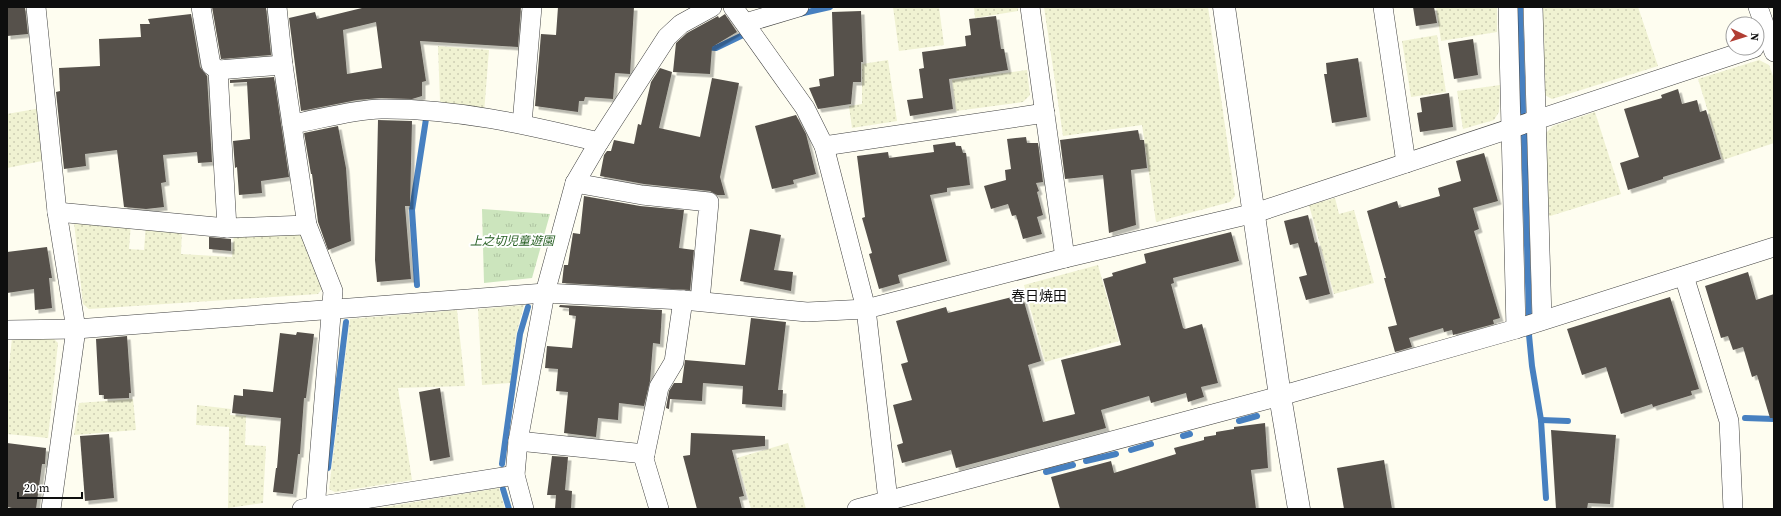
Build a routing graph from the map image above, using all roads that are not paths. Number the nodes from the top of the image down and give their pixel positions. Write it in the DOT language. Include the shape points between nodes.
graph roads {
  1 [pos="36,7"];
  2 [pos="201,7"];
  3 [pos="277,7"];
  4 [pos="532,7"];
  5 [pos="712,7"];
  6 [pos="732,7"];
  7 [pos="799,7"];
  8 [pos="1030,7"];
  9 [pos="1224,7"];
  10 [pos="1383,7"];
  11 [pos="1508,7"];
  12 [pos="1533,7"];
  13 [pos="1758,7"];
  14 [pos="744,23"];
  15 [pos="1766,46"];
  16 [pos="283,65"];
  17 [pos="218,70"];
  18 [pos="1045,113"];
  19 [pos="1536,120"];
  20 [pos="292,124"];
  21 [pos="522,124"];
  22 [pos="1512,128"];
  23 [pos="599,142"];
  24 [pos="824,146"];
  25 [pos="1406,163"];
  26 [pos="575,183"];
  27 [pos="57,212"];
  28 [pos="1255,213"];
  29 [pos="307,225"];
  30 [pos="227,228"];
  31 [pos="1774,247"];
  32 [pos="1065,258"];
  33 [pos="1684,276"];
  34 [pos="545,293"];
  35 [pos="692,300"];
  36 [pos="866,308"];
  37 [pos="331,310"];
  38 [pos="1542,320"];
  39 [pos="76,329"];
  40 [pos="1516,329"];
  41 [pos="7,330"];
  42 [pos="1280,396"];
  43 [pos="518,441"];
  44 [pos="645,454"];
  45 [pos="515,475"];
  46 [pos="889,505"];
  47 [pos="311,508"];
  48 [pos="51,509"];
  49 [pos="524,509"];
  50 [pos="659,509"];
  51 [pos="857,509"];
  52 [pos="1299,509"];
  53 [pos="1733,509"];
  1 -- 27 [label="street"];
  2 -- 17 [label="street" via="211,65"];
  3 -- 16 [label="street"];
  4 -- 21 [label="street"];
  5 -- 23 [label="street" via="681,24 667,37"];
  6 -- 14 [label="street"];
  7 -- 14 [label="street"];
  8 -- 18 [label="street"];
  9 -- 28 [label="street"];
  10 -- 25 [label="street"];
  11 -- 22 [label="street"];
  12 -- 19 [label="street"];
  13 -- 15 [label="street"];
  14 -- 24 [label="street" via="805,108"];
  15 -- 19 [label="street"];
  16 -- 17 [label="street"];
  16 -- 20 [label="street"];
  17 -- 30 [label="street"];
  18 -- 24 [label="street"];
  18 -- 32 [label="street"];
  19 -- 22 [label="street"];
  19 -- 38 [label="street"];
  20 -- 21 [label="street" via="380,109 433,110"];
  20 -- 29 [label="street"];
  21 -- 23 [label="street"];
  22 -- 25 [label="street"];
  22 -- 40 [label="street"];
  23 -- 26 [label="street"];
  24 -- 36 [label="street"];
  25 -- 28 [label="street"];
  26 -- 34 [label="street"];
  26 -- 35 [label="street" via="642,196 708,202"];
  27 -- 30 [label="street"];
  27 -- 39 [label="street"];
  28 -- 32 [label="street"];
  28 -- 42 [label="street"];
  29 -- 30 [label="street"];
  29 -- 37 [label="street" via="333,291"];
  31 -- 33 [label="street"];
  32 -- 36 [label="street"];
  33 -- 38 [label="street"];
  33 -- 53 [label="street" via="1730,421"];
  34 -- 35 [label="street"];
  34 -- 37 [label="street"];
  34 -- 43 [label="street"];
  35 -- 36 [label="street" via="807,312"];
  35 -- 44 [label="street" via="674,362 659,387"];
  36 -- 46 [label="street"];
  37 -- 39 [label="street"];
  37 -- 47 [label="street"];
  38 -- 40 [label="street"];
  39 -- 41 [label="street"];
  39 -- 48 [label="street"];
  40 -- 42 [label="street"];
  42 -- 46 [label="street"];
  42 -- 52 [label="street"];
  43 -- 44 [label="street"];
  43 -- 45 [label="street"];
  44 -- 50 [label="street" via="644,459"];
  45 -- 47 [label="street"];
  45 -- 49 [label="street"];
  46 -- 51 [label="street"];
}
